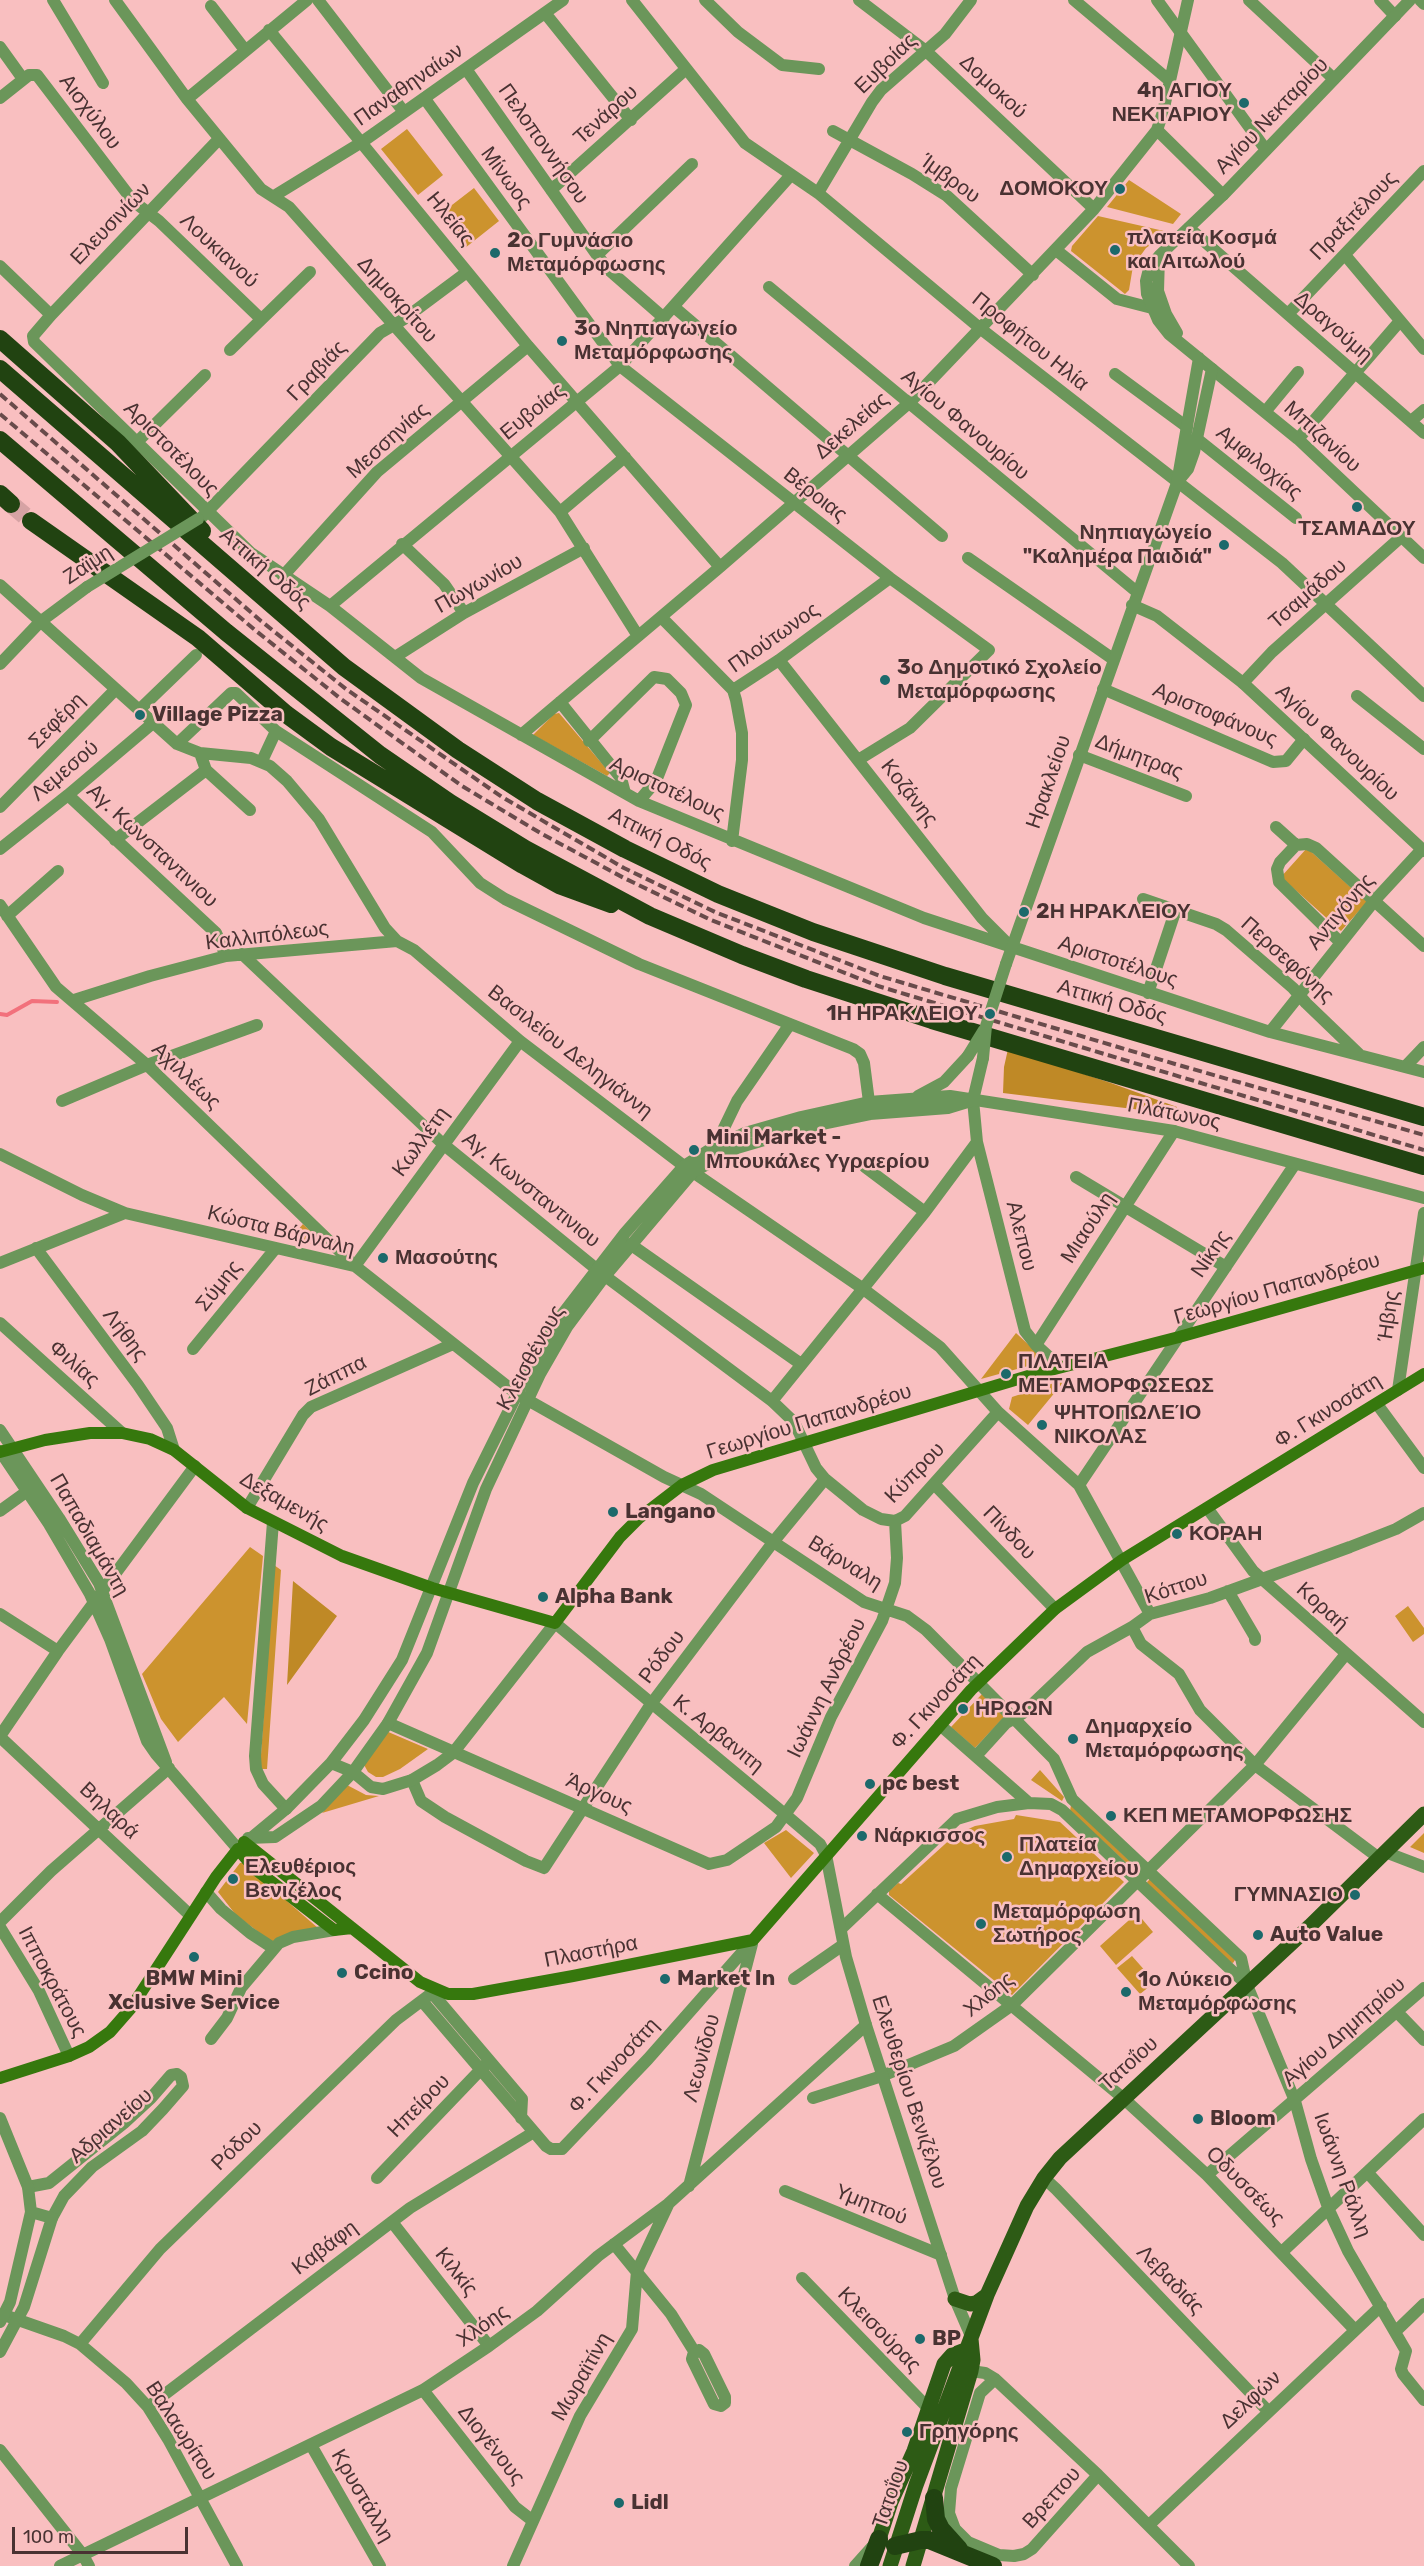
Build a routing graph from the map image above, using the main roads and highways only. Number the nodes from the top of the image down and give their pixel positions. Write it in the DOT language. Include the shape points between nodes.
graph roads {
  1 [pos="0,339"];
  2 [pos="0,369"];
  3 [pos="0,440"];
  4 [pos="31,521"];
  5 [pos="344,667"];
  6 [pos="650,916"];
  7 [pos="1424,1117"];
  8 [pos="1424,1166"];
  9 [pos="1419,1269"];
  10 [pos="1424,1374"];
  11 [pos="0,1452"];
  12 [pos="555,1623"];
  13 [pos="1424,1814"];
  14 [pos="243,1843"];
  15 [pos="352,1928"];
  16 [pos="753,1940"];
  17 [pos="434,1992"];
  18 [pos="0,2078"];
  19 [pos="987,2295"];
  20 [pos="955,2299"];
  21 [pos="968,2343"];
  22 [pos="934,2498"];
  23 [pos="921,2540"];
  24 [pos="887,2542"];
  25 [pos="963,2552"];
  26 [pos="869,2566"];
  27 [pos="890,2566"];
  28 [pos="913,2566"];
  29 [pos="993,2566"];
  1 -- 5 [label="highway" via="118,443 214,544 260,583"];
  2 -- 5 [label="highway, Αττική Οδός"];
  3 -- 6 [label="highway" via="235,640 380,755 450,804 525,849"];
  4 -- 6 [label="highway" via="198,638 339,752 559,885"];
  5 -- 7 [label="highway, Αττική Οδός" via="458,750 537,801 718,894 813,932 945,976"];
  6 -- 8 [label="highway" via="807,980"];
  9 -- 12 [label="main road, Γεωργίου Παπανδρέου" via="1060,1367 713,1470 659,1501 623,1533"];
  10 -- 16 [label="main road, Φ. Γκινοσάτη" via="1122,1560 1055,1609 979,1682"];
  11 -- 12 [label="main road, Δεξαμενής" via="90,1433 122,1433 150,1439 174,1450 247,1508 342,1556 432,1588"];
  13 -- 19 [label="main road, Τατοΐου" via="1060,2158 1027,2206"];
  14 -- 15 [label="main road, Παπαδιαμάντη"];
  14 -- 15 [label="main road, Παπαδιαμάντη" via="255,1869 334,1930"];
  14 -- 18 [label="main road" via="121,2020 100,2040 69,2056"];
  15 -- 17 [label="main road, Παπαδιαμάντη"];
  16 -- 17 [label="main road, Πλαστήρα" via="472,1994"];
  19 -- 20 [label="main road" via="970,2304"];
  19 -- 21 [label="main road, Τατοΐου"];
  21 -- 22 [label="main road, Τατοΐου" via="973,2360 971,2371"];
  21 -- 24 [label="main road, Τατοΐου"];
  21 -- 24 [label="main road" via="947,2359 891,2502"];
  22 -- 23 [label="main road, Τατοΐου"];
  22 -- 25 [label="highway" via="941,2529"];
  23 -- 24 [label="highway"];
  23 -- 25 [label="highway"];
  23 -- 28 [label="main road, Τατοΐου"];
  24 -- 26 [label="highway"];
  24 -- 27 [label="main road, Τατοΐου"];
  25 -- 29 [label="highway"];
}
